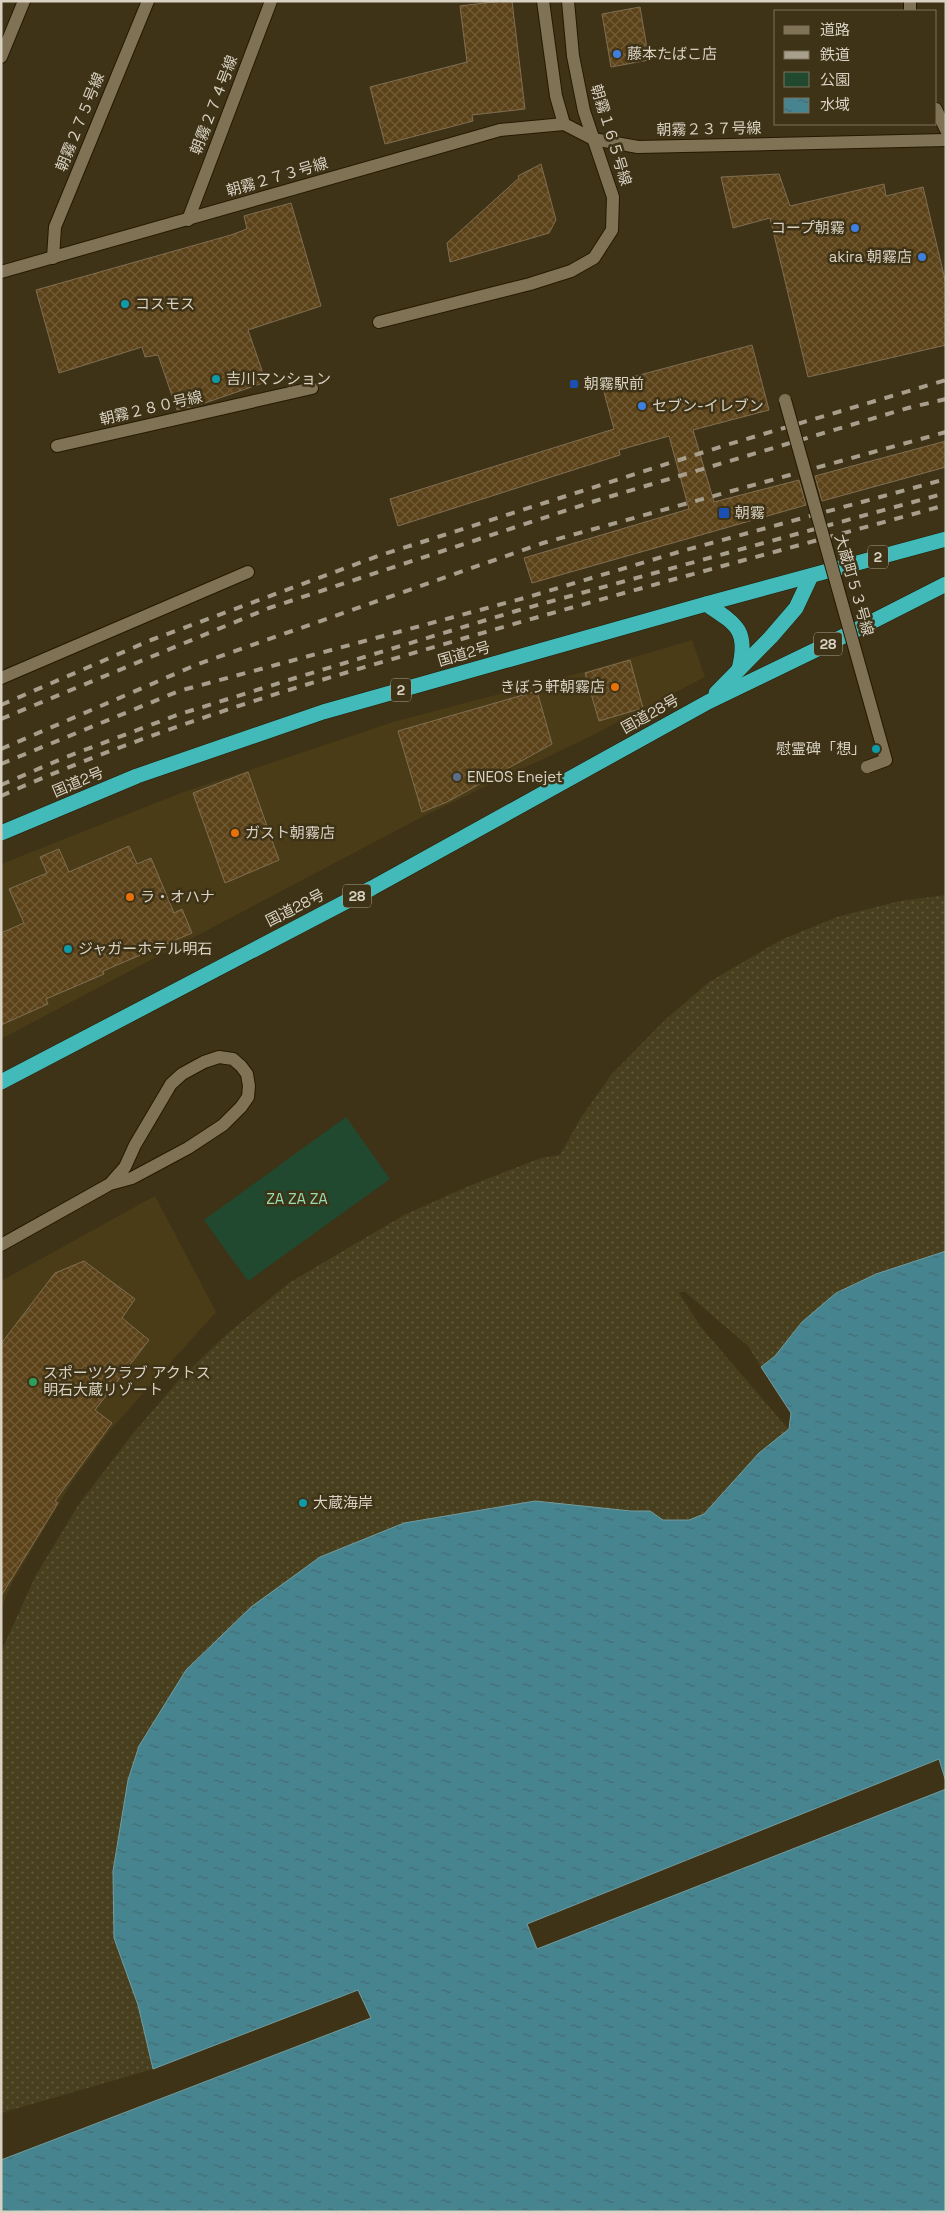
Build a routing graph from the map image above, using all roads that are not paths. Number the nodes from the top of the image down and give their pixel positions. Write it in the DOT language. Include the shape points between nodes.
graph roads {
  1 [pos="24,1"];
  2 [pos="148,1"];
  3 [pos="270,1"];
  4 [pos="543,1"];
  5 [pos="568,1"];
  6 [pos="1,57"];
  7 [pos="937,111"];
  8 [pos="564,124"];
  9 [pos="946,130"];
  10 [pos="593,139"];
  11 [pos="946,140"];
  12 [pos="188,220"];
  13 [pos="53,258"];
  14 [pos="1,272"];
  15 [pos="378,322"];
  16 [pos="312,388"];
  17 [pos="786,400"];
  18 [pos="57,446"];
  19 [pos="946,539"];
  20 [pos="248,572"];
  21 [pos="811,576"];
  22 [pos="946,584"];
  23 [pos="706,604"];
  24 [pos="739,670"];
  25 [pos="1,678"];
  26 [pos="708,702"];
  27 [pos="866,766"];
  28 [pos="1,834"];
  29 [pos="1,1082"];
  30 [pos="110,1184"];
  31 [pos="1,1245"];
  1 -- 6 [label="street"];
  2 -- 13 [label="street, 朝霧２７５号線" via="55,227"];
  3 -- 12 [label="street, 朝霧２７４号線"];
  4 -- 8 [label="street" via="556,96"];
  5 -- 10 [label="street, 朝霧１６５号線" via="573,56"];
  7 -- 9 [label="street"];
  8 -- 10 [label="street, 朝霧２３７号線"];
  8 -- 12 [label="street, 朝霧２７３号線" via="500,130"];
  10 -- 11 [label="street, 朝霧２３７号線" via="638,147"];
  10 -- 15 [label="street, 朝霧１６５号線" via="613,197 612,230 594,258 572,271 530,284"];
  12 -- 13 [label="street, 朝霧２７３号線"];
  13 -- 14 [label="street, 朝霧２７３号線"];
  16 -- 18 [label="street, 朝霧２８０号線"];
  17 -- 27 [label="street, 大蔵町５３号線, bridge" via="886,760"];
  19 -- 21 [label="highway, 国道2号 / 2"];
  20 -- 25 [label="street"];
  21 -- 23 [label="highway, 国道2号 / 2"];
  21 -- 24 [label="highway, 国道28号 / 28" via="796,608"];
  22 -- 26 [label="highway, 国道28号 / 28"];
  23 -- 24 [label="highway" via="727,618 740,634 744,651"];
  23 -- 28 [label="highway, 国道2号 / 2" via="324,712 137,776"];
  24 -- 26 [label="highway, 国道28号 / 28"];
  26 -- 29 [label="highway, 国道28号 / 28" via="372,888"];
  30 -- 30 [label="street" via="125,1167 171,1084 182,1074 219,1057 233,1059 241,1066 247,1074 248,1097 223,1125 132,1178"];
  30 -- 31 [label="street"];
}
